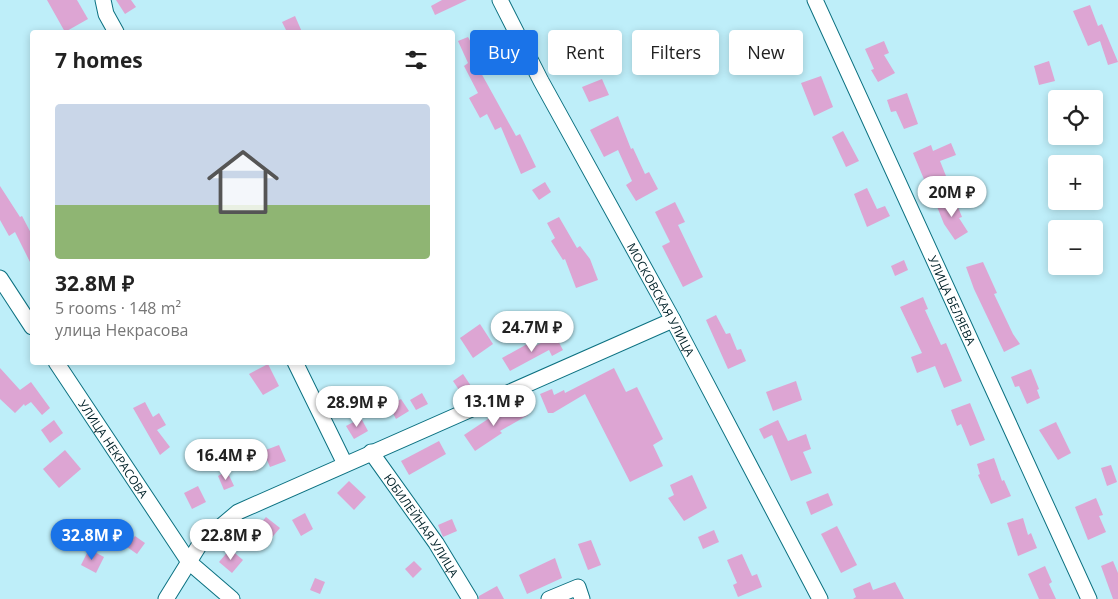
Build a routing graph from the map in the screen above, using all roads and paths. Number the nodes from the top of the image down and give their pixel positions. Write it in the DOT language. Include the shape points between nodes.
graph roads {
  1 [pos="103,0"];
  2 [pos="500,0"];
  3 [pos="815,0"];
  4 [pos="115,30"];
  5 [pos="0,278"];
  6 [pos="673,320"];
  7 [pos="30,323"];
  8 [pos="58,365"];
  9 [pos="296,365"];
  10 [pos="371,452"];
  11 [pos="345,464"];
  12 [pos="189,562"];
  13 [pos="166,599"];
  14 [pos="232,599"];
  15 [pos="470,599"];
  16 [pos="549,599"];
  17 [pos="582,599"];
  18 [pos="820,599"];
  19 [pos="1089,599"];
  1 -- 4 [label="street"];
  2 -- 6 [label="street, МОСКОВСКАЯ УЛИЦА"];
  3 -- 19 [label="street, УЛИЦА БЕЛЯЕВА"];
  5 -- 7 [label="street"];
  6 -- 10 [label="street"];
  6 -- 18 [label="street, МОСКОВСКАЯ УЛИЦА"];
  8 -- 12 [label="street, УЛИЦА НЕКРАСОВА"];
  9 -- 11 [label="street"];
  10 -- 11 [label="street"];
  10 -- 15 [label="street, ЮБИЛЕЙНАЯ УЛИЦА" via="436,543"];
  11 -- 12 [label="street" via="238,512 200,544"];
  12 -- 13 [label="street"];
  12 -- 14 [label="street, УЛИЦА НЕКРАСОВА"];
  16 -- 17 [label="street" via="578,586"];
}
